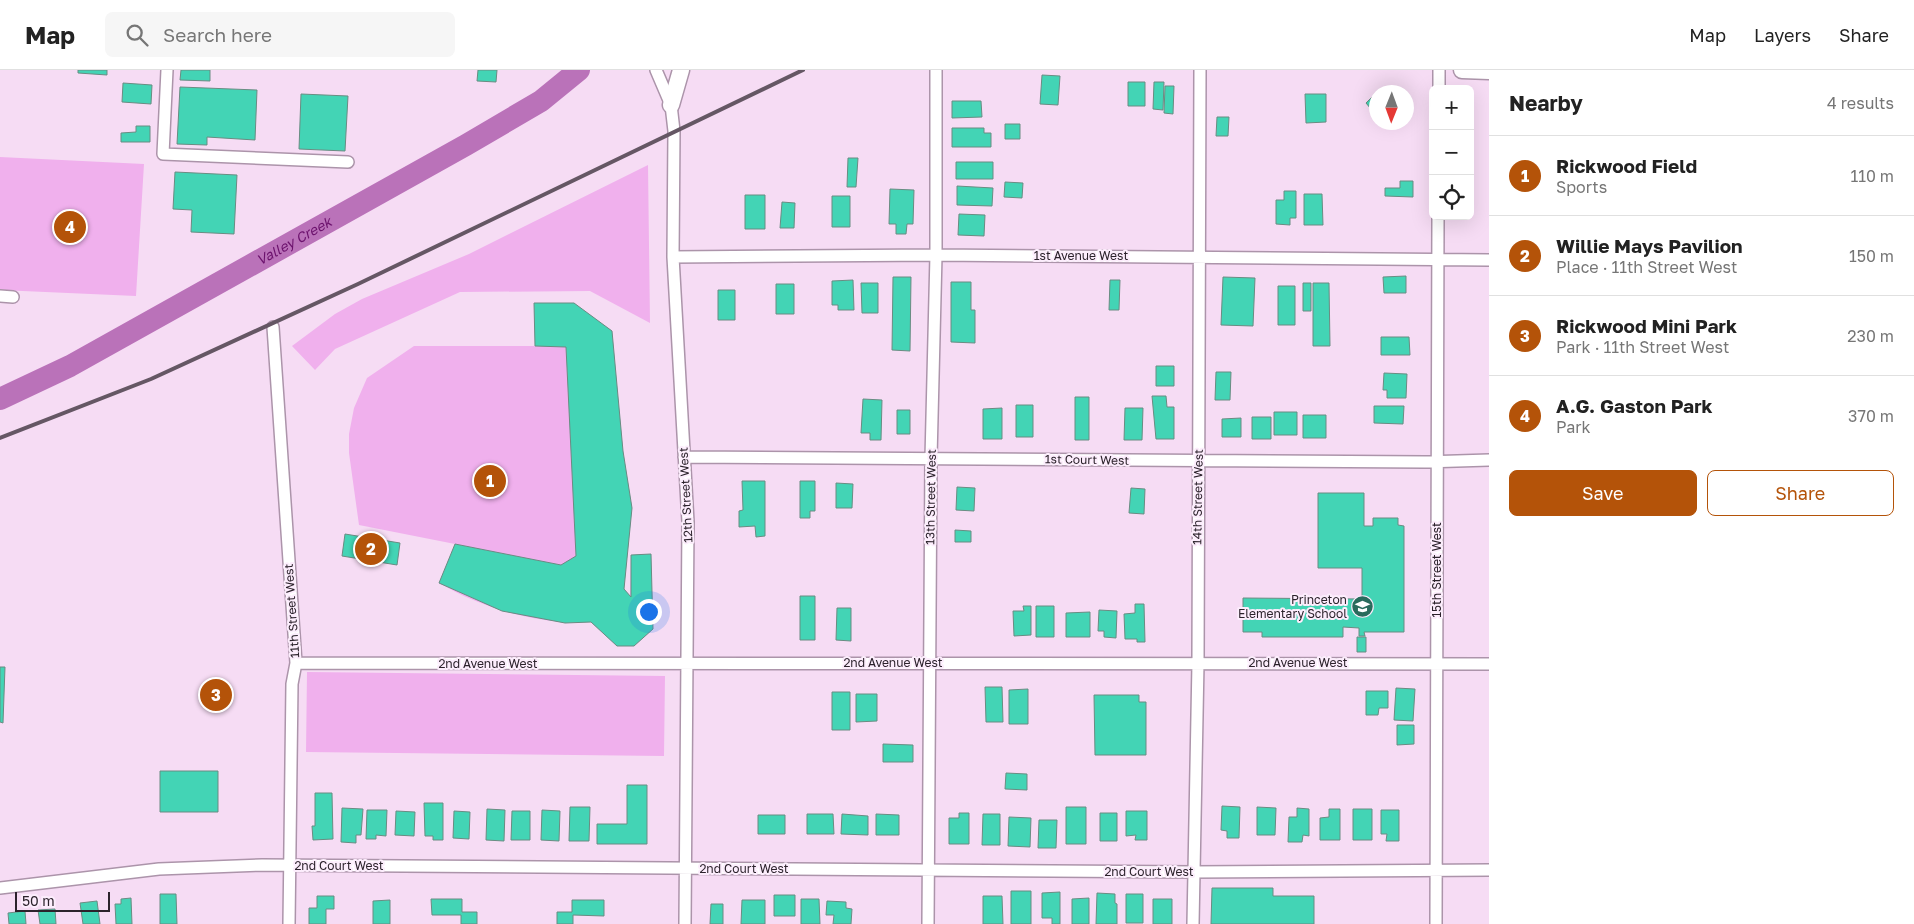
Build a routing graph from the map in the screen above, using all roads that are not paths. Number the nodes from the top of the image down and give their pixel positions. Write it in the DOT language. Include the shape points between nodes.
graph roads {
  1 [pos="168,70"];
  2 [pos="656,70"];
  3 [pos="681,70"];
  4 [pos="936,70"];
  5 [pos="1200,70"];
  6 [pos="1439,70"];
  7 [pos="1462,70"];
  8 [pos="1489,71"];
  9 [pos="1439,85"];
  10 [pos="671,105"];
  11 [pos="348,162"];
  12 [pos="1438,220"];
  13 [pos="936,255"];
  14 [pos="673,257"];
  15 [pos="1200,257"];
  16 [pos="1438,260"];
  17 [pos="1489,260"];
  18 [pos="0,296"];
  19 [pos="13,297"];
  20 [pos="273,327"];
  21 [pos="684,458"];
  22 [pos="931,458"];
  23 [pos="1489,460"];
  24 [pos="1198,461"];
  25 [pos="1437,461"];
  26 [pos="929,662"];
  27 [pos="296,663"];
  28 [pos="1198,663"];
  29 [pos="1437,664"];
  30 [pos="1489,664"];
  31 [pos="688,665"];
  32 [pos="290,866"];
  33 [pos="685,868"];
  34 [pos="928,870"];
  35 [pos="1437,870"];
  36 [pos="1489,870"];
  37 [pos="1194,872"];
  38 [pos="0,888"];
  39 [pos="289,924"];
  40 [pos="685,924"];
  41 [pos="928,924"];
  42 [pos="1193,924"];
  43 [pos="1436,924"];
  1 -- 11 [label="street" via="163,154"];
  2 -- 10 [label="street, 12th Street West"];
  3 -- 10 [label="main road"];
  4 -- 13 [label="street, 13th Street West"];
  5 -- 15 [label="street, 14th Street West"];
  6 -- 9 [label="street"];
  7 -- 8 [label="main road"];
  10 -- 14 [label="street, 12th Street West" via="674,131"];
  12 -- 16 [label="street, 15th Street West"];
  13 -- 14 [label="street, 1st Avenue West"];
  13 -- 15 [label="street, 1st Avenue West"];
  13 -- 22 [label="street, 13th Street West"];
  14 -- 21 [label="street, 12th Street West"];
  15 -- 16 [label="street, 1st Avenue West"];
  15 -- 24 [label="street, 14th Street West"];
  16 -- 17 [label="street, 1st Avenue West"];
  16 -- 25 [label="street, 15th Street West"];
  18 -- 19 [label="street"];
  20 -- 27 [label="street, 11th Street West"];
  21 -- 22 [label="street, 1st Court West"];
  21 -- 31 [label="street, 12th Street West" via="688,522"];
  22 -- 24 [label="street, 1st Court West"];
  22 -- 26 [label="street, 13th Street West"];
  23 -- 25 [label="street, 1st Court West"];
  24 -- 25 [label="street, 1st Court West"];
  24 -- 28 [label="street, 14th Street West"];
  25 -- 29 [label="street, 15th Street West"];
  26 -- 28 [label="street, 2nd Avenue West"];
  26 -- 31 [label="street, 2nd Avenue West"];
  26 -- 34 [label="street, 13th Street West"];
  27 -- 31 [label="street, 2nd Avenue West"];
  27 -- 32 [label="street, 11th Street West" via="292,684"];
  28 -- 29 [label="street, 2nd Avenue West"];
  28 -- 37 [label="street, 14th Street West"];
  29 -- 30 [label="street, 2nd Avenue West"];
  29 -- 35 [label="street, 15th Street West"];
  31 -- 33 [label="street, 12th Street West"];
  32 -- 33 [label="street, 2nd Court West"];
  32 -- 38 [label="street, 2nd Court West" via="159,868"];
  32 -- 39 [label="street, 11th Street West"];
  33 -- 34 [label="street, 2nd Court West"];
  33 -- 40 [label="street, 12th Street West"];
  34 -- 37 [label="street, 2nd Court West"];
  34 -- 41 [label="street, 13th Street West"];
  35 -- 36 [label="street, 2nd Court West"];
  35 -- 37 [label="street, 2nd Court West"];
  35 -- 43 [label="street, 15th Street West"];
  37 -- 42 [label="street, 14th Street West"];
}
